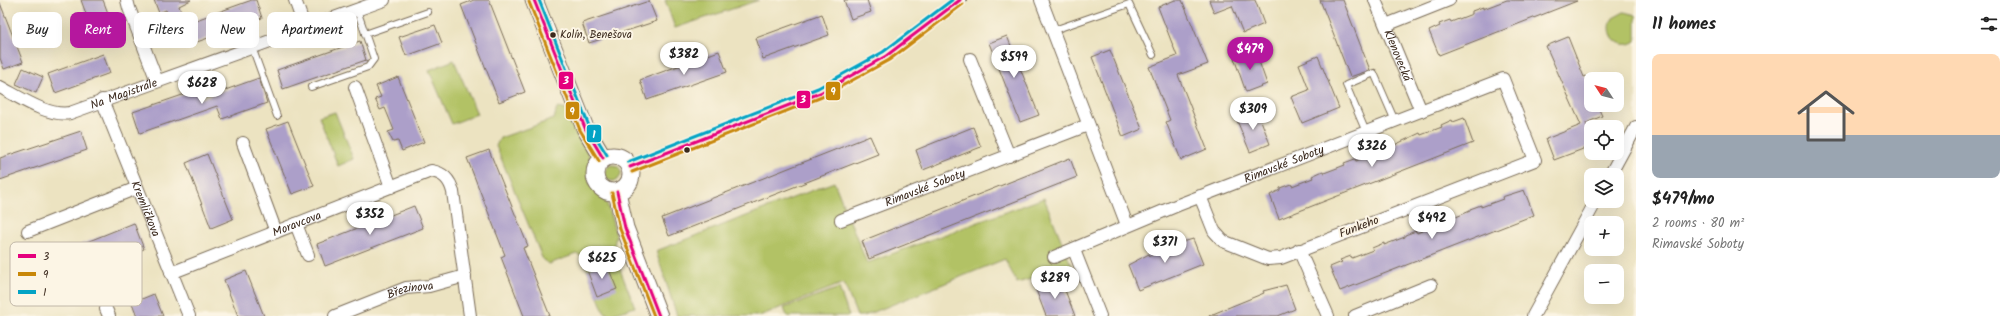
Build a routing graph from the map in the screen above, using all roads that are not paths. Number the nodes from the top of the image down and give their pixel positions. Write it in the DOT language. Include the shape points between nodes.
graph roads {
  1 [pos="127,0"];
  2 [pos="295,0"];
  3 [pos="384,0"];
  4 [pos="534,0"];
  5 [pos="960,0"];
  6 [pos="1041,0"];
  7 [pos="1375,0"];
  8 [pos="1449,0"];
  9 [pos="357,10"];
  10 [pos="299,12"];
  11 [pos="351,12"];
  12 [pos="428,12"];
  13 [pos="1386,25"];
  14 [pos="1054,30"];
  15 [pos="366,34"];
  16 [pos="249,48"];
  17 [pos="252,48"];
  18 [pos="1153,55"];
  19 [pos="970,59"];
  20 [pos="1502,80"];
  21 [pos="157,81"];
  22 [pos="311,87"];
  23 [pos="355,87"];
  24 [pos="1,90"];
  25 [pos="102,100"];
  26 [pos="1421,111"];
  27 [pos="277,116"];
  28 [pos="1395,121"];
  29 [pos="1088,125"];
  30 [pos="1636,127"];
  31 [pos="1366,132"];
  32 [pos="243,143"];
  33 [pos="1009,156"];
  34 [pos="603,158"];
  35 [pos="630,167"];
  36 [pos="1614,168"];
  37 [pos="391,187"];
  38 [pos="137,188"];
  39 [pos="617,192"];
  40 [pos="1200,196"];
  41 [pos="1592,208"];
  42 [pos="841,220"];
  43 [pos="296,224"];
  44 [pos="1127,225"];
  45 [pos="28,231"];
  46 [pos="276,232"];
  47 [pos="1074,250"];
  48 [pos="1299,250"];
  49 [pos="308,255"];
  50 [pos="1054,258"];
  51 [pos="171,273"];
  52 [pos="465,276"];
  53 [pos="1431,285"];
  54 [pos="189,316"];
  55 [pos="335,316"];
  56 [pos="470,316"];
  57 [pos="659,316"];
  58 [pos="1100,316"];
  59 [pos="1328,316"];
  60 [pos="1356,316"];
  61 [pos="1533,316"];
  1 -- 21 [label="street"];
  2 -- 10 [label="street"];
  3 -- 9 [label="street, Na Magistrále"];
  4 -- 34 [label="street" via="585,128"];
  5 -- 35 [label="street" via="886,56 820,93"];
  6 -- 14 [label="street"];
  7 -- 13 [label="street, Klenovecká"];
  8 -- 13 [label="street"];
  9 -- 11 [label="street, Na Magistrále"];
  9 -- 15 [label="lane"];
  12 -- 15 [label="lane"];
  13 -- 26 [label="street, Klenovecká"];
  14 -- 18 [label="lane" via="1129,4"];
  14 -- 29 [label="street"];
  15 -- 22 [label="lane" via="374,59 368,67"];
  16 -- 21 [label="street, Na Magistrále"];
  17 -- 27 [label="lane"];
  19 -- 33 [label="street"];
  20 -- 26 [label="street, Rimavské Soboty"];
  20 -- 48 [label="street, Funkeho" via="1535,160"];
  21 -- 25 [label="street, Na Magistrále"];
  23 -- 37 [label="street"];
  24 -- 25 [label="street, Na Magistrále" via="57,114 70,113"];
  25 -- 38 [label="street, Kremličkova"];
  26 -- 28 [label="street, Rimavské Soboty"];
  28 -- 31 [label="street, Rimavské Soboty"];
  28 -- 31 [label="lane" via="1374,73 1346,85"];
  29 -- 33 [label="street, Rimavské Soboty"];
  29 -- 44 [label="street"];
  30 -- 36 [label="street"];
  31 -- 40 [label="street, Rimavské Soboty"];
  32 -- 46 [label="street"];
  33 -- 42 [label="street, Rimavské Soboty"];
  34 -- 35 [label="street" via="619,156 628,162"];
  34 -- 39 [label="street" via="596,166 596,181 607,191"];
  35 -- 39 [label="street" via="629,182"];
  37 -- 43 [label="street, Moravcova"];
  37 -- 52 [label="street, Moravcova" via="431,171 445,176 451,183"];
  38 -- 45 [label="street"];
  38 -- 51 [label="street, Kremličkova"];
  39 -- 57 [label="street" via="625,228"];
  40 -- 44 [label="street"];
  40 -- 48 [label="street, Funkeho" via="1214,231 1223,241 1268,259 1281,258"];
  41 -- 61 [label="street"];
  43 -- 46 [label="street, Moravcova"];
  43 -- 49 [label="street"];
  44 -- 47 [label="street"];
  46 -- 51 [label="street, Moravcova"];
  47 -- 50 [label="street"];
  47 -- 58 [label="street"];
  48 -- 59 [label="street"];
  51 -- 54 [label="street, Kremličkova"];
  52 -- 55 [label="street, Březinova" via="429,286 406,288"];
  52 -- 56 [label="street, Moravcova"];
  53 -- 60 [label="street"];
}
